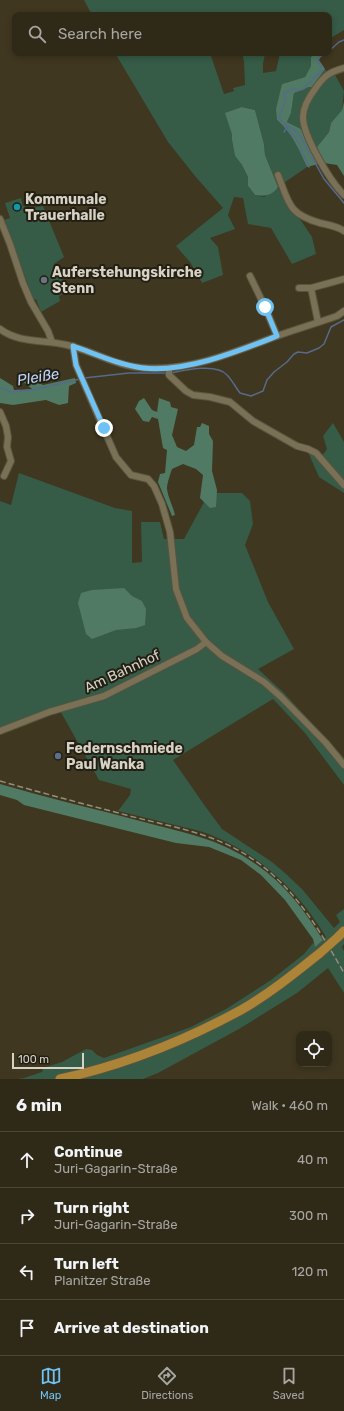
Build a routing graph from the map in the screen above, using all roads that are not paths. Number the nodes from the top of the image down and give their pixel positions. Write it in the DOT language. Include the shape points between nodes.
graph roads {
  1 [pos="344,68"];
  2 [pos="278,175"];
  3 [pos="344,195"];
  4 [pos="0,219"];
  5 [pos="2,227"];
  6 [pos="344,231"];
  7 [pos="250,276"];
  8 [pos="344,279"];
  9 [pos="299,288"];
  10 [pos="311,288"];
  11 [pos="344,311"];
  12 [pos="318,322"];
  13 [pos="0,329"];
  14 [pos="277,336"];
  15 [pos="52,342"];
  16 [pos="73,346"];
  17 [pos="169,368"];
  18 [pos="0,412"];
  19 [pos="4,476"];
  20 [pos="344,485"];
  21 [pos="206,642"];
  22 [pos="0,731"];
  23 [pos="344,765"];
  24 [pos="341,934"];
  25 [pos="60,1079"];
  1 -- 3 [label="street" via="330,72 324,77 307,100 303,117 306,132 328,176"];
  2 -- 6 [label="street" via="289,204 298,214"];
  4 -- 5 [label="street"];
  5 -- 15 [label="street" via="23,283"];
  7 -- 14 [label="street"];
  8 -- 10 [label="street"];
  9 -- 10 [label="street"];
  10 -- 12 [label="street"];
  11 -- 12 [label="street"];
  12 -- 14 [label="street"];
  13 -- 15 [label="street" via="19,339"];
  14 -- 17 [label="street" via="233,354"];
  15 -- 16 [label="street"];
  16 -- 17 [label="street" via="131,366"];
  16 -- 21 [label="street" via="80,375 116,457 131,475 148,479 154,486 170,532 176,589 187,618"];
  17 -- 20 [label="street" via="169,375 186,391 193,395 230,402 253,421 297,446 316,453"];
  18 -- 19 [label="street" via="6,426 11,461"];
  21 -- 22 [label="street, Am Bahnhof" via="104,696 49,712"];
  21 -- 23 [label="street" via="222,656 264,682 281,697"];
  24 -- 25 [label="highway, bridge" via="280,984 242,1009 149,1053 95,1071"];
}
